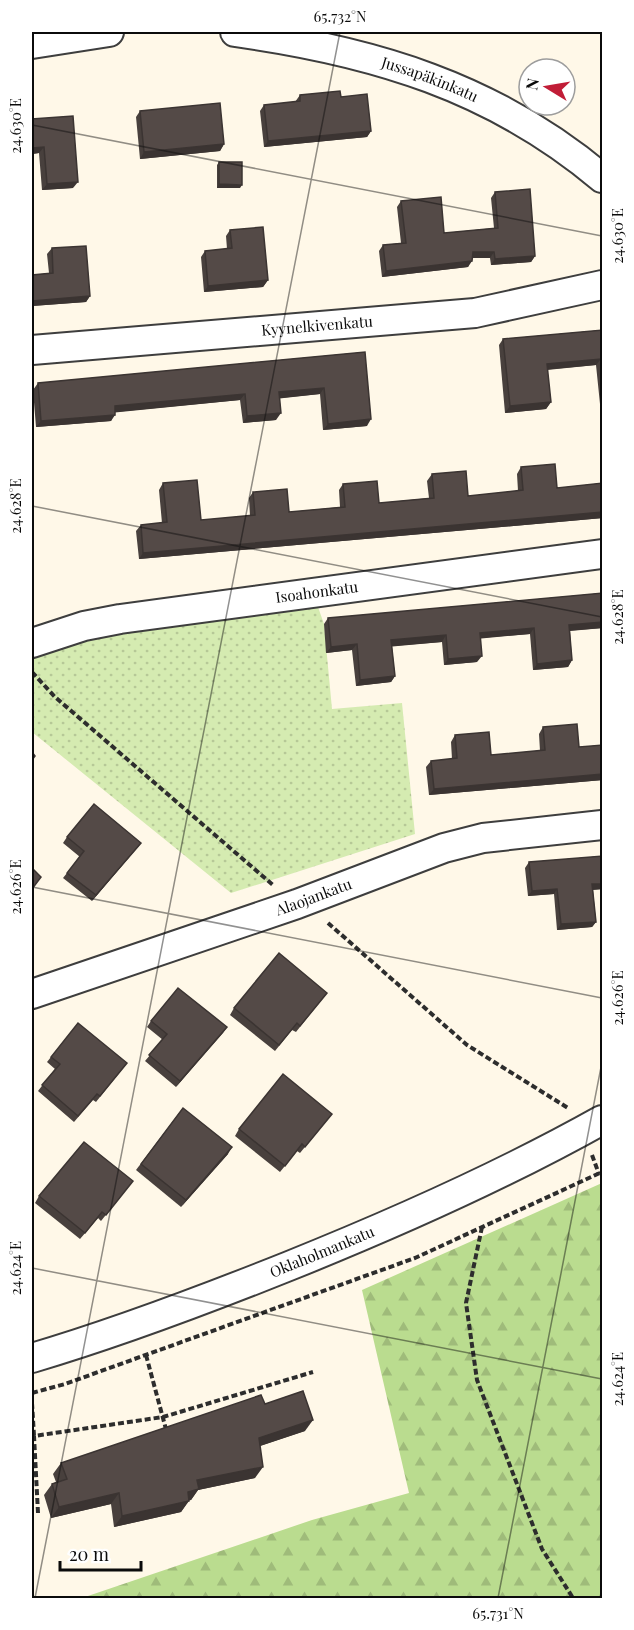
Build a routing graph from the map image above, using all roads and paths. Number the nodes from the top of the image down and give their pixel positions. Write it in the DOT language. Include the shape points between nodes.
graph roads {
  1 [pos="108,32"];
  2 [pos="235,32"];
  3 [pos="32,44"];
  4 [pos="603,178"];
  5 [pos="603,285"];
  6 [pos="32,350"];
  7 [pos="603,554"];
  8 [pos="32,643"];
  9 [pos="603,825"];
  10 [pos="32,994"];
  11 [pos="603,1120"];
  12 [pos="603,1172"];
  13 [pos="482,1227"];
  14 [pos="146,1355"];
  15 [pos="32,1358"];
  16 [pos="313,1372"];
  17 [pos="32,1393"];
  18 [pos="32,1403"];
  19 [pos="163,1417"];
  20 [pos="167,1435"];
  21 [pos="34,1436"];
  22 [pos="38,1513"];
  23 [pos="573,1599"];
  1 -- 3 [label="street"];
  2 -- 4 [label="street, Jussapäkinkatu" via="340,52 420,73 466,91 536,127"];
  5 -- 6 [label="street, Kyynelkivenkatu" via="465,314"];
  7 -- 8 [label="street, Isoahonkatu" via="120,619"];
  9 -- 10 [label="street, Alaojankatu" via="483,838 444,848 297,904"];
  11 -- 15 [label="street, Oklaholmankatu" via="453,1197 323,1252 190,1306"];
  12 -- 13 [label="path"];
  13 -- 14 [label="path" via="415,1258"];
  13 -- 23 [label="path" via="466,1303 477,1380 542,1549"];
  14 -- 17 [label="path"];
  14 -- 19 [label="path"];
  16 -- 19 [label="path"];
  18 -- 21 [label="path"];
  19 -- 20 [label="path"];
  19 -- 21 [label="path"];
  21 -- 22 [label="path"];
}
